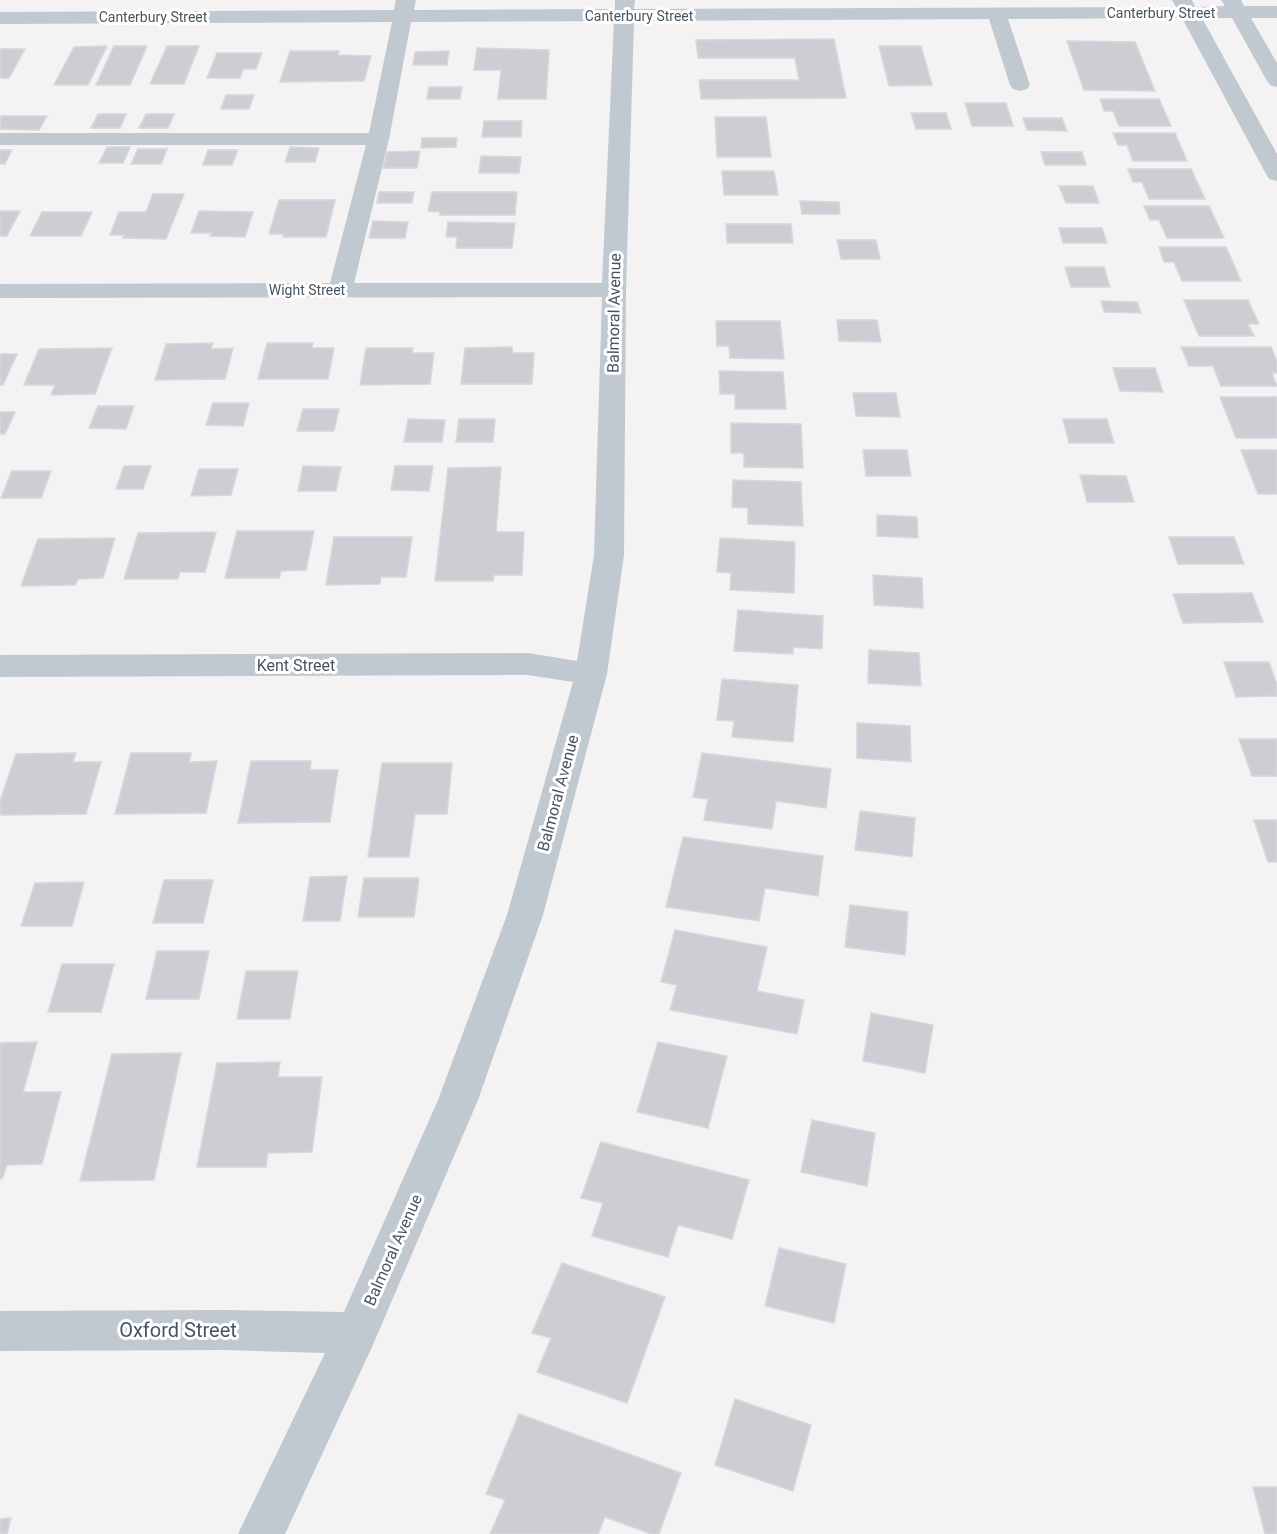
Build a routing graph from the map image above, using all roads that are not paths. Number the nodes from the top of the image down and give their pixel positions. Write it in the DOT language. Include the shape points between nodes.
graph roads {
  1 [pos="1185,7"];
  2 [pos="1235,7"];
  3 [pos="405,8"];
  4 [pos="624,8"];
  5 [pos="1277,12"];
  6 [pos="997,14"];
  7 [pos="0,18"];
  8 [pos="1277,81"];
  9 [pos="1020,85"];
  10 [pos="0,139"];
  11 [pos="378,139"];
  12 [pos="1277,174"];
  13 [pos="340,290"];
  14 [pos="614,290"];
  15 [pos="0,291"];
  16 [pos="0,666"];
  17 [pos="591,674"];
  18 [pos="0,1330"];
  19 [pos="357,1333"];
  20 [pos="261,1534"];
  1 -- 2 [label="street, Canterbury Street"];
  1 -- 6 [label="street, Canterbury Street"];
  1 -- 12 [label="street"];
  2 -- 5 [label="street, Canterbury Street"];
  2 -- 8 [label="street"];
  3 -- 4 [label="street, Canterbury Street"];
  3 -- 7 [label="street, Canterbury Street"];
  3 -- 11 [label="street"];
  4 -- 6 [label="street, Canterbury Street"];
  4 -- 14 [label="street, Balmoral Avenue"];
  6 -- 9 [label="street"];
  10 -- 11 [label="street"];
  11 -- 13 [label="street"];
  13 -- 14 [label="street, Wight Street"];
  13 -- 15 [label="street, Wight Street"];
  14 -- 17 [label="street, Balmoral Avenue" via="609,555"];
  16 -- 17 [label="street, Kent Street" via="528,664"];
  17 -- 19 [label="street, Balmoral Avenue" via="525,915 458,1100"];
  18 -- 19 [label="street, Oxford Street"];
  19 -- 20 [label="street, Balmoral Avenue"];
}
